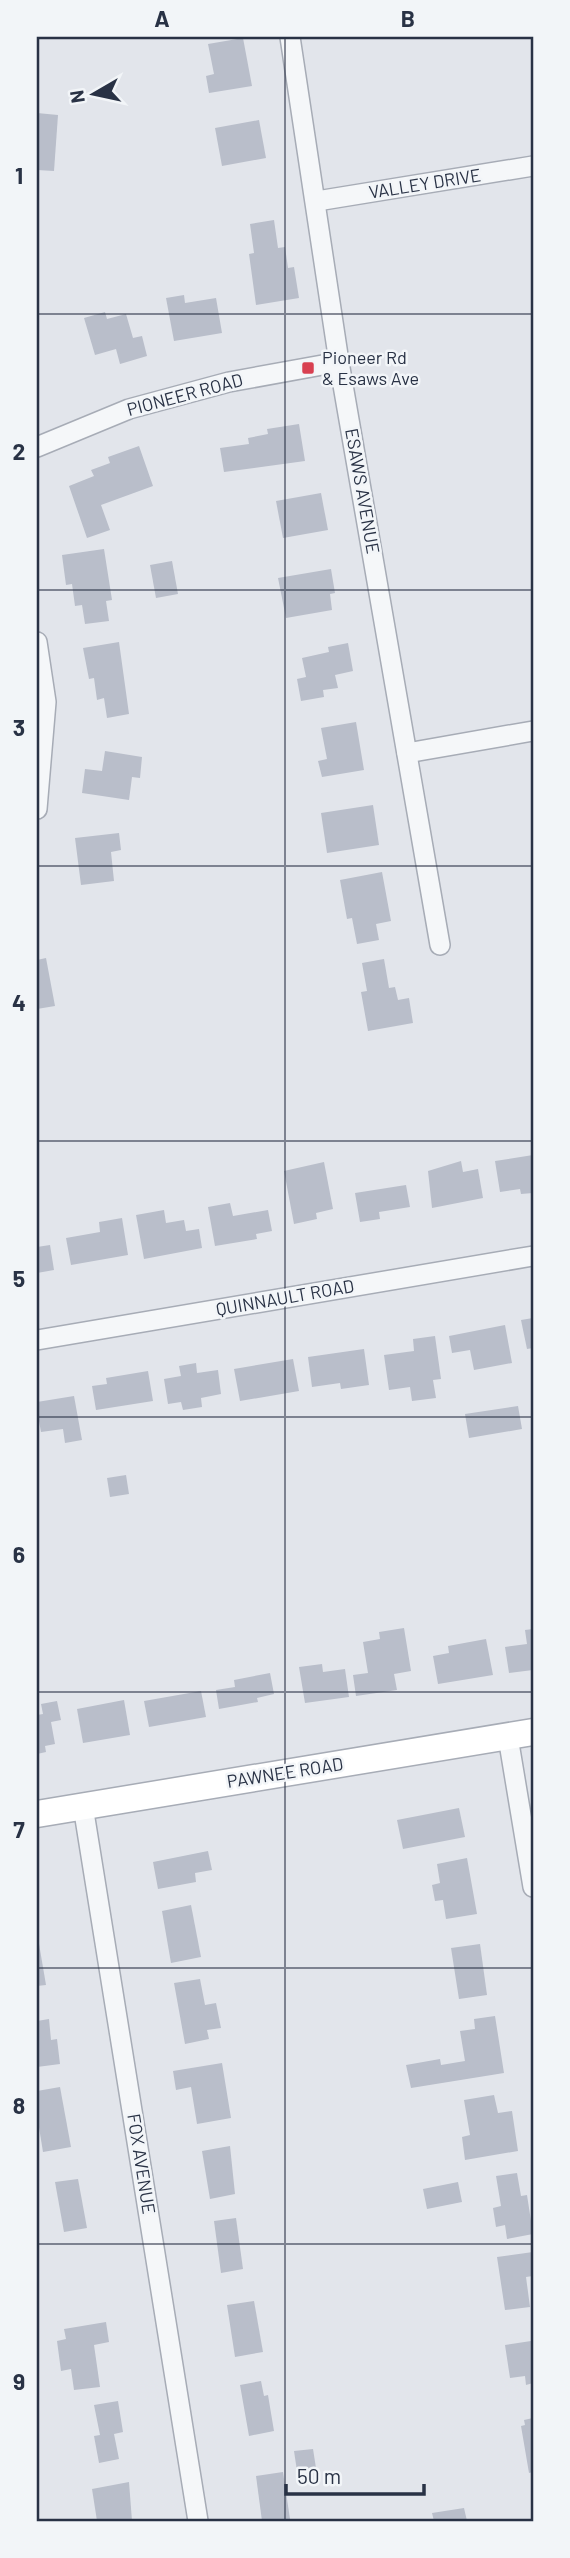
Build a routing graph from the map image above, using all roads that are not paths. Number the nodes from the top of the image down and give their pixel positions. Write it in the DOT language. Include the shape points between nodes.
graph roads {
  1 [pos="290,37"];
  2 [pos="533,166"];
  3 [pos="317,201"];
  4 [pos="339,362"];
  5 [pos="37,447"];
  6 [pos="37,642"];
  7 [pos="533,731"];
  8 [pos="407,753"];
  9 [pos="37,809"];
  10 [pos="440,945"];
  11 [pos="533,1256"];
  12 [pos="37,1340"];
  13 [pos="521,1734"];
  14 [pos="83,1806"];
  15 [pos="37,1814"];
  16 [pos="533,1887"];
  17 [pos="198,2521"];
  1 -- 3 [label="street, ESAWS AVENUE"];
  2 -- 3 [label="street, VALLEY DRIVE"];
  3 -- 4 [label="street, ESAWS AVENUE"];
  4 -- 5 [label="street, PIONEER ROAD" via="229,382 129,409"];
  4 -- 8 [label="street, ESAWS AVENUE"];
  6 -- 9 [label="street" via="46,702"];
  7 -- 8 [label="street"];
  8 -- 10 [label="street, ESAWS AVENUE"];
  11 -- 12 [label="street, QUINNAULT ROAD"];
  13 -- 14 [label="street, PAWNEE ROAD"];
  13 -- 16 [label="street"];
  14 -- 15 [label="street, PAWNEE ROAD"];
  14 -- 17 [label="street, FOX AVENUE"];
}
